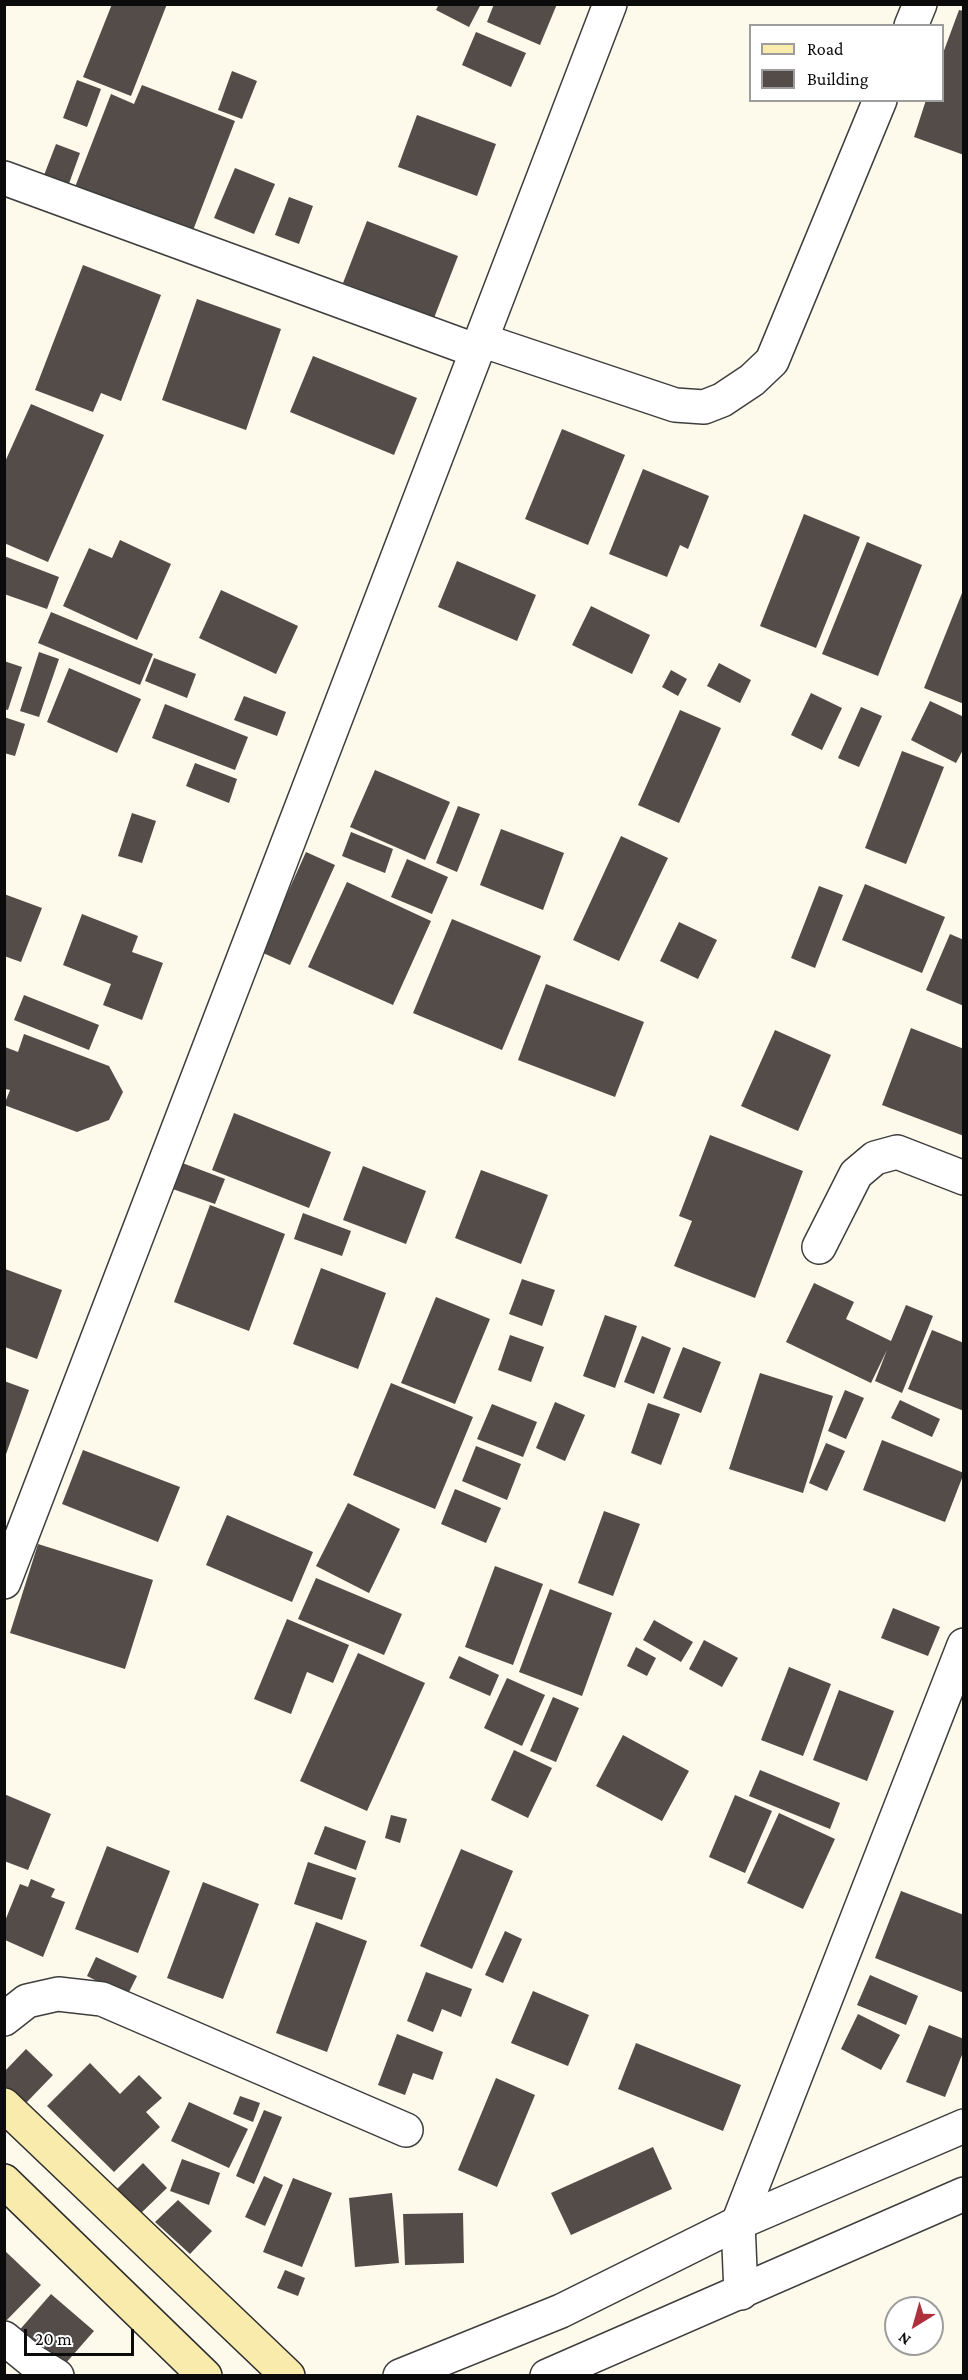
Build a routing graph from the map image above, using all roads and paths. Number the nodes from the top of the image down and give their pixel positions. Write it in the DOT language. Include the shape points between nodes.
graph roads {
  1 [pos="610,4"];
  2 [pos="920,4"];
  3 [pos="912,24"];
  4 [pos="879,102"];
  5 [pos="4,178"];
  6 [pos="479,345"];
  7 [pos="963,1178"];
  8 [pos="819,1247"];
  9 [pos="4,1582"];
  10 [pos="963,1645"];
  11 [pos="4,2019"];
  12 [pos="4,2105"];
  13 [pos="963,2126"];
  14 [pos="406,2130"];
  15 [pos="4,2181"];
  16 [pos="963,2194"];
  17 [pos="738,2223"];
  18 [pos="741,2293"];
  19 [pos="4,2338"];
  20 [pos="57,2376"];
  21 [pos="204,2376"];
  22 [pos="288,2376"];
  23 [pos="400,2376"];
  24 [pos="547,2376"];
  1 -- 6 [label="street"];
  2 -- 3 [label="street"];
  4 -- 6 [label="street" via="772,361 722,400 704,407 675,405"];
  5 -- 6 [label="street"];
  6 -- 9 [label="street"];
  7 -- 8 [label="street" via="897,1152 875,1158 856,1174"];
  10 -- 17 [label="street"];
  11 -- 14 [label="street" via="27,2001 58,1994 102,1999"];
  12 -- 22 [label="main road"];
  13 -- 17 [label="street"];
  15 -- 21 [label="main road"];
  16 -- 18 [label="street"];
  17 -- 18 [label="street"];
  17 -- 23 [label="street" via="561,2311"];
  18 -- 24 [label="street"];
  19 -- 20 [label="street"];
}
